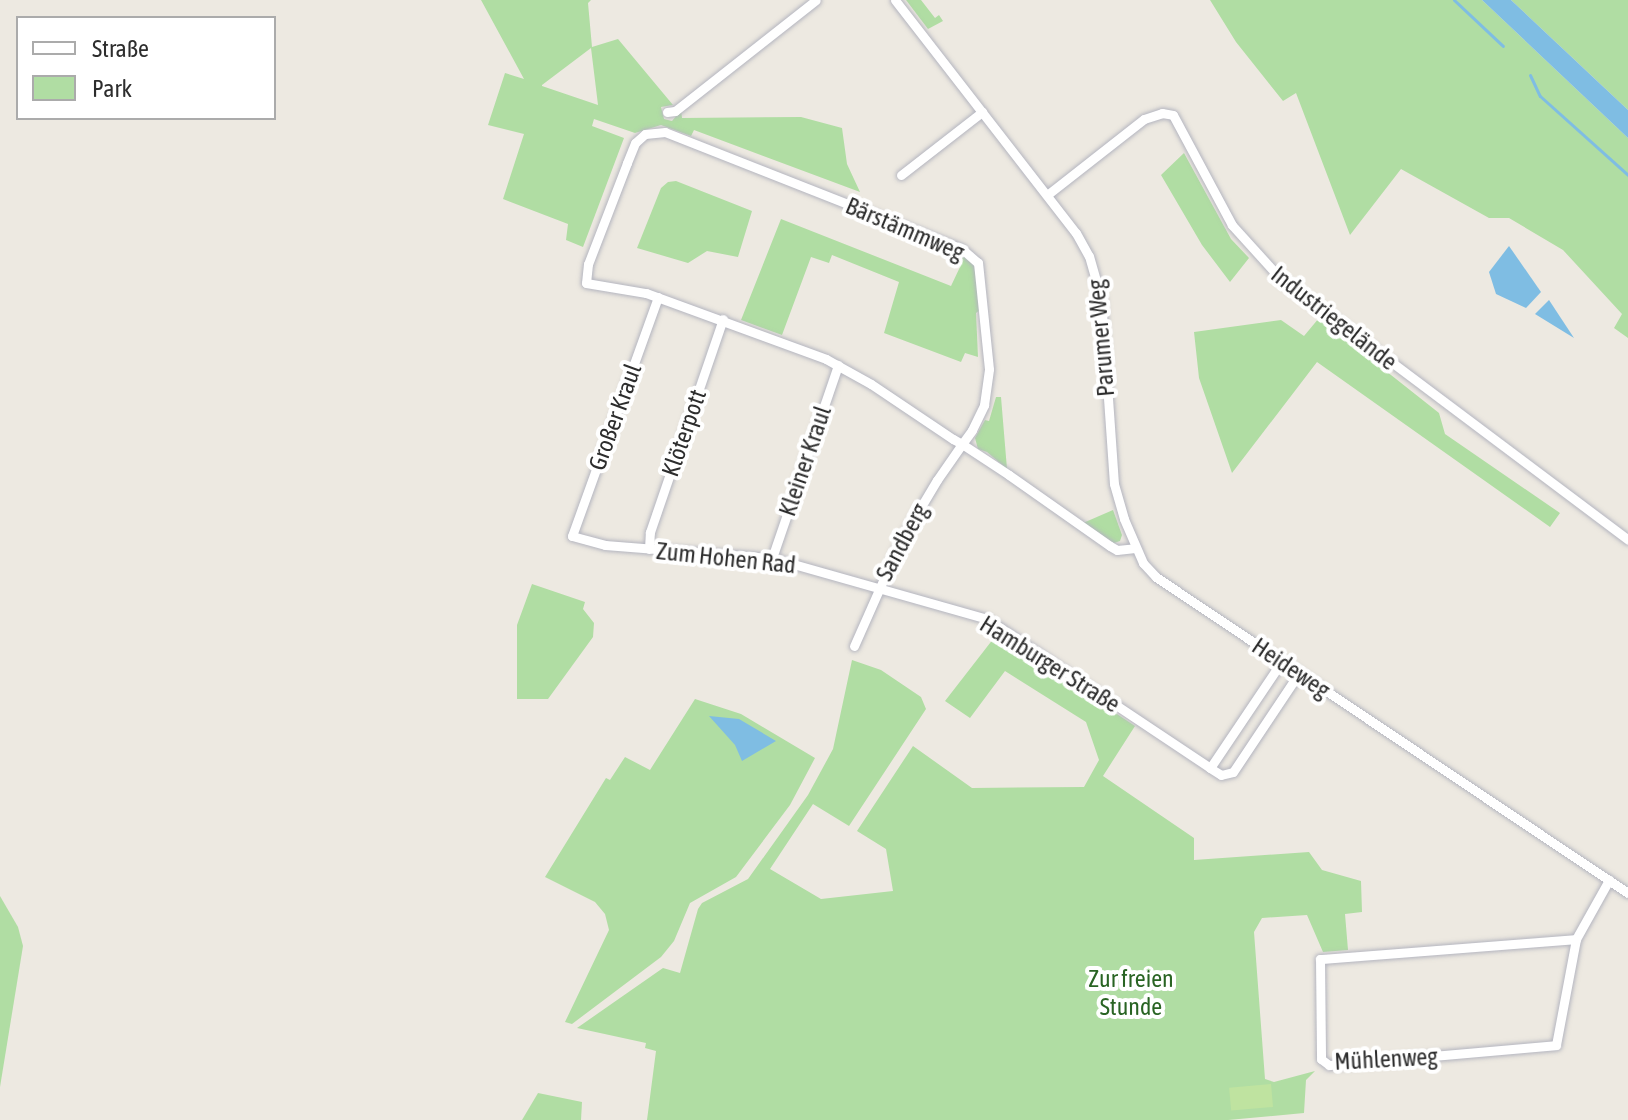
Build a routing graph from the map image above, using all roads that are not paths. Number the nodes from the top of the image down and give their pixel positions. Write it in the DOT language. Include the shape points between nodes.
graph roads {
  1 [pos="816,0"];
  2 [pos="895,0"];
  3 [pos="667,112"];
  4 [pos="982,112"];
  5 [pos="901,175"];
  6 [pos="1047,195"];
  7 [pos="658,297"];
  8 [pos="723,319"];
  9 [pos="838,365"];
  10 [pos="962,444"];
  11 [pos="572,536"];
  12 [pos="1628,540"];
  13 [pos="1135,548"];
  14 [pos="649,549"];
  15 [pos="772,558"];
  16 [pos="879,586"];
  17 [pos="854,646"];
  18 [pos="1282,661"];
  19 [pos="1299,673"];
  20 [pos="1210,768"];
  21 [pos="1609,880"];
  22 [pos="1628,893"];
  23 [pos="1576,939"];
  1 -- 3 [label="street" via="675,111"];
  2 -- 4 [label="street, Parumer Weg"];
  4 -- 5 [label="street"];
  4 -- 6 [label="street, Parumer Weg"];
  6 -- 12 [label="street, Industriegelände" via="1144,119 1173,115 1232,225 1281,279"];
  6 -- 13 [label="street, Parumer Weg" via="1081,240 1097,275 1114,484"];
  7 -- 8 [label="street, Bärstämmweg"];
  7 -- 10 [label="street, Bärstämmweg" via="586,283 588,264 635,143 654,131 962,249 981,272 989,375 984,405"];
  7 -- 11 [label="street, Großer Kraul"];
  8 -- 9 [label="street, Bärstämmweg"];
  8 -- 14 [label="street, Klöterpott" via="650,532"];
  9 -- 10 [label="street, Bärstämmweg"];
  9 -- 15 [label="street, Kleiner Kraul"];
  10 -- 13 [label="street" via="1110,546"];
  10 -- 16 [label="street, Sandberg" via="919,508"];
  11 -- 14 [label="street, Zum Hohen Rad"];
  13 -- 18 [label="street, Heideweg" via="1156,577"];
  14 -- 15 [label="street, Zum Hohen Rad"];
  15 -- 16 [label="street, Zum Hohen Rad"];
  16 -- 17 [label="street, Sandberg"];
  16 -- 20 [label="street, Hamburger Straße" via="987,619"];
  18 -- 19 [label="street, Heideweg"];
  18 -- 20 [label="street"];
  19 -- 20 [label="street" via="1233,772 1221,775"];
  19 -- 21 [label="street, Heideweg"];
  21 -- 22 [label="street, Heideweg"];
  21 -- 23 [label="street, Mühlenweg"];
  23 -- 23 [label="street, Mühlenweg" via="1320,959 1321,1059 1329,1065 1551,1048 1559,1040"];
}
